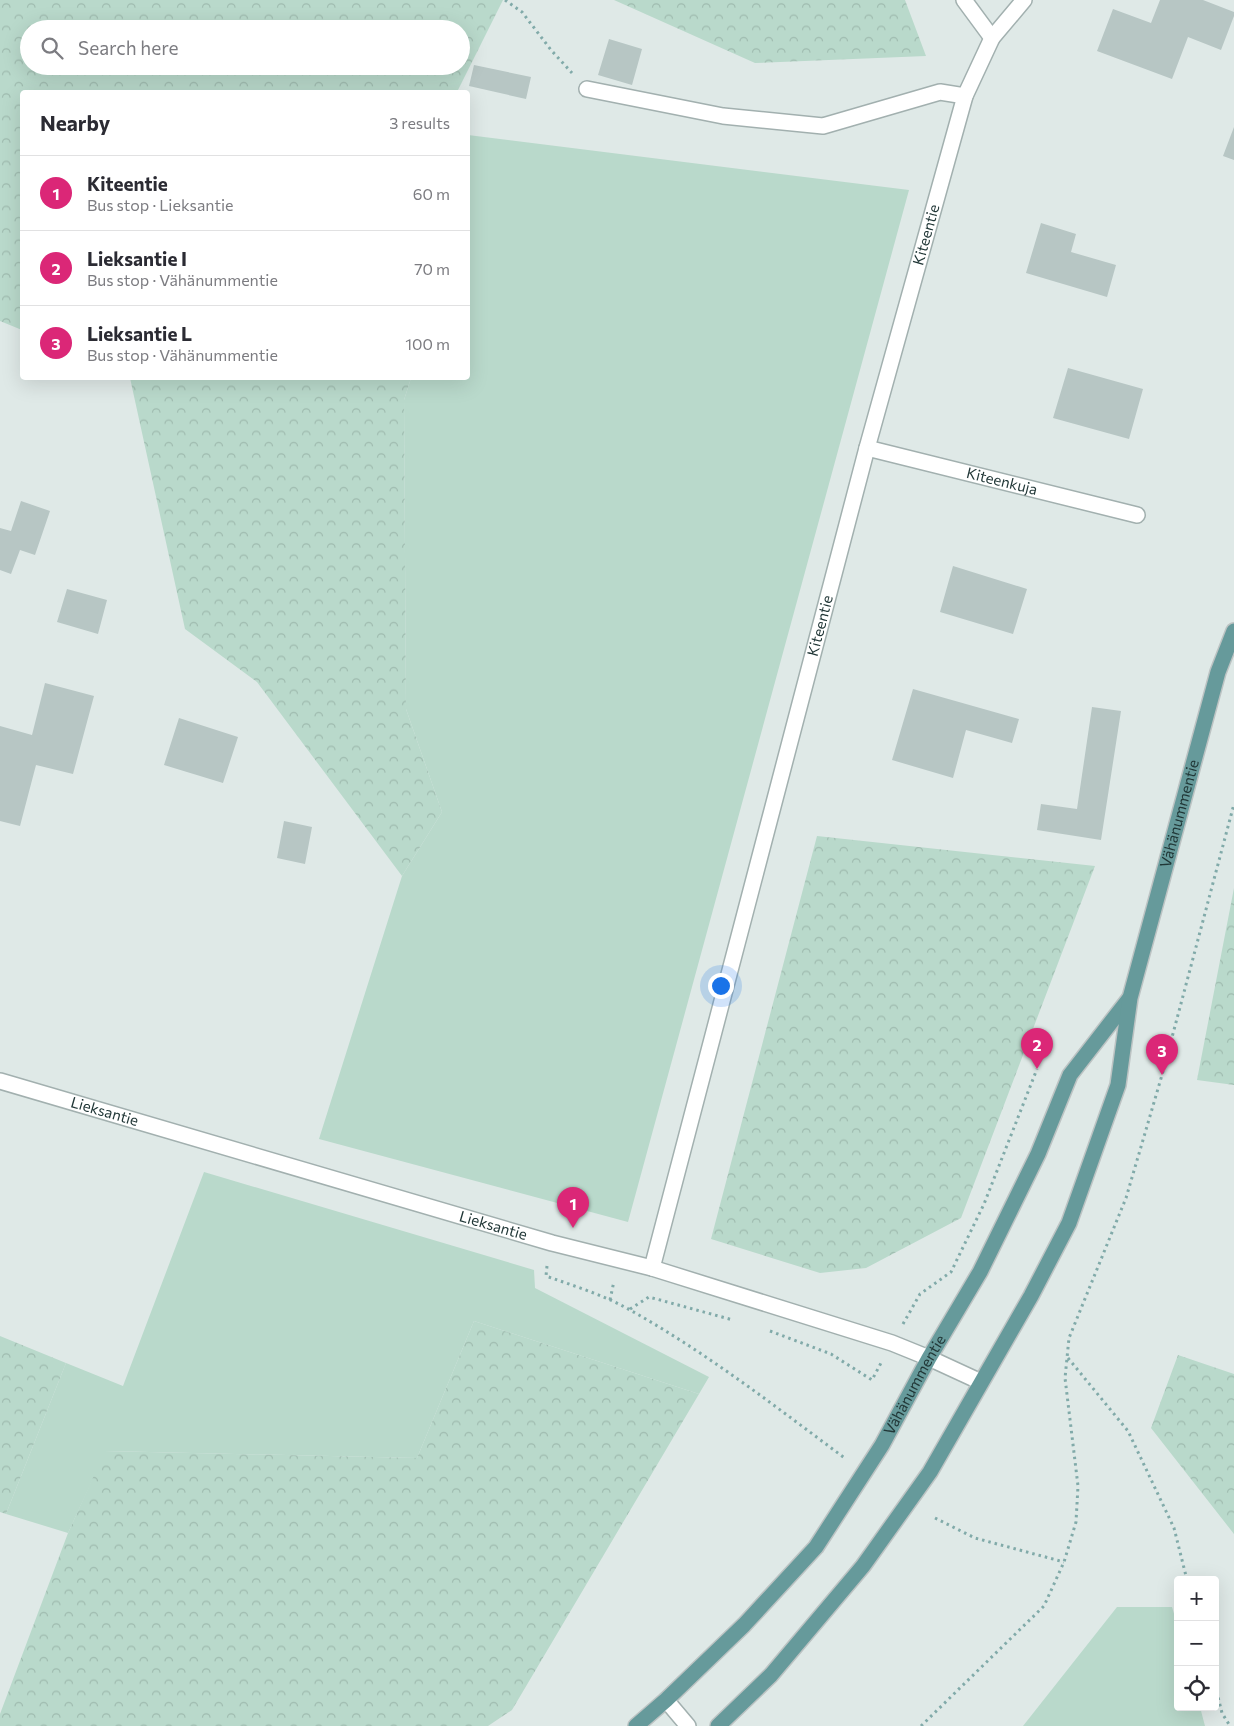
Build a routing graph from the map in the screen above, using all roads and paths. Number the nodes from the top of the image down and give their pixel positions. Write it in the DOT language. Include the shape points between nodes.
graph roads {
  1 [pos="505,0"];
  2 [pos="964,0"];
  3 [pos="1024,0"];
  4 [pos="992,38"];
  5 [pos="588,89"];
  6 [pos="965,96"];
  7 [pos="867,448"];
  8 [pos="1137,515"];
  9 [pos="1234,631"];
  10 [pos="1234,804"];
  11 [pos="1130,998"];
  12 [pos="1037,1069"];
  13 [pos="0,1081"];
  14 [pos="552,1243"];
  15 [pos="652,1268"];
  16 [pos="630,1309"];
  17 [pos="738,1321"];
  18 [pos="764,1329"];
  19 [pos="892,1342"];
  20 [pos="929,1358"];
  21 [pos="1067,1358"];
  22 [pos="981,1382"];
  23 [pos="853,1464"];
  24 [pos="935,1518"];
  25 [pos="1064,1562"];
  26 [pos="1186,1576"];
  27 [pos="666,1700"];
  28 [pos="1219,1701"];
  29 [pos="636,1726"];
  30 [pos="688,1726"];
  31 [pos="718,1726"];
  32 [pos="921,1726"];
  33 [pos="1230,1726"];
  1 -- 5 [label="path" via="522,12 551,50"];
  2 -- 4 [label="street"];
  3 -- 4 [label="street, Kiteentie"];
  4 -- 6 [label="street, Kiteentie"];
  5 -- 6 [label="street" via="724,116 823,126 940,92"];
  6 -- 7 [label="street, Kiteentie"];
  7 -- 8 [label="street, Kiteenkuja"];
  7 -- 15 [label="street, Kiteentie"];
  9 -- 11 [label="main road, Vähänummentie" via="1218,672"];
  10 -- 21 [label="path" via="1126,1198 1069,1338"];
  11 -- 20 [label="main road, Vähänummentie" via="1070,1075 1038,1154 980,1272"];
  11 -- 22 [label="main road, Vähänummentie" via="1118,1085 1069,1223"];
  12 -- 19 [label="path" via="984,1204 950,1272 920,1294"];
  13 -- 14 [label="street, Lieksantie"];
  14 -- 15 [label="street, Lieksantie"];
  14 -- 16 [label="path" via="546,1276"];
  15 -- 19 [label="street, Lieksantie"];
  16 -- 17 [label="path" via="649,1297"];
  16 -- 23 [label="path" via="722,1367"];
  18 -- 19 [label="path" via="831,1354 872,1380"];
  19 -- 20 [label="street, Lieksantie"];
  20 -- 22 [label="street, Lieksantie"];
  20 -- 27 [label="main road, Vähänummentie" via="882,1445 816,1546 744,1625"];
  21 -- 25 [label="path" via="1065,1378 1078,1486 1076,1522"];
  21 -- 26 [label="path" via="1128,1431 1174,1528"];
  22 -- 31 [label="main road, Vähänummentie" via="930,1472 864,1566 771,1675"];
  24 -- 25 [label="path" via="975,1538"];
  25 -- 32 [label="path" via="1044,1606"];
  27 -- 29 [label="main road, Vähänummentie"];
  27 -- 30 [label="street"];
  28 -- 33 [label="path"];
}
